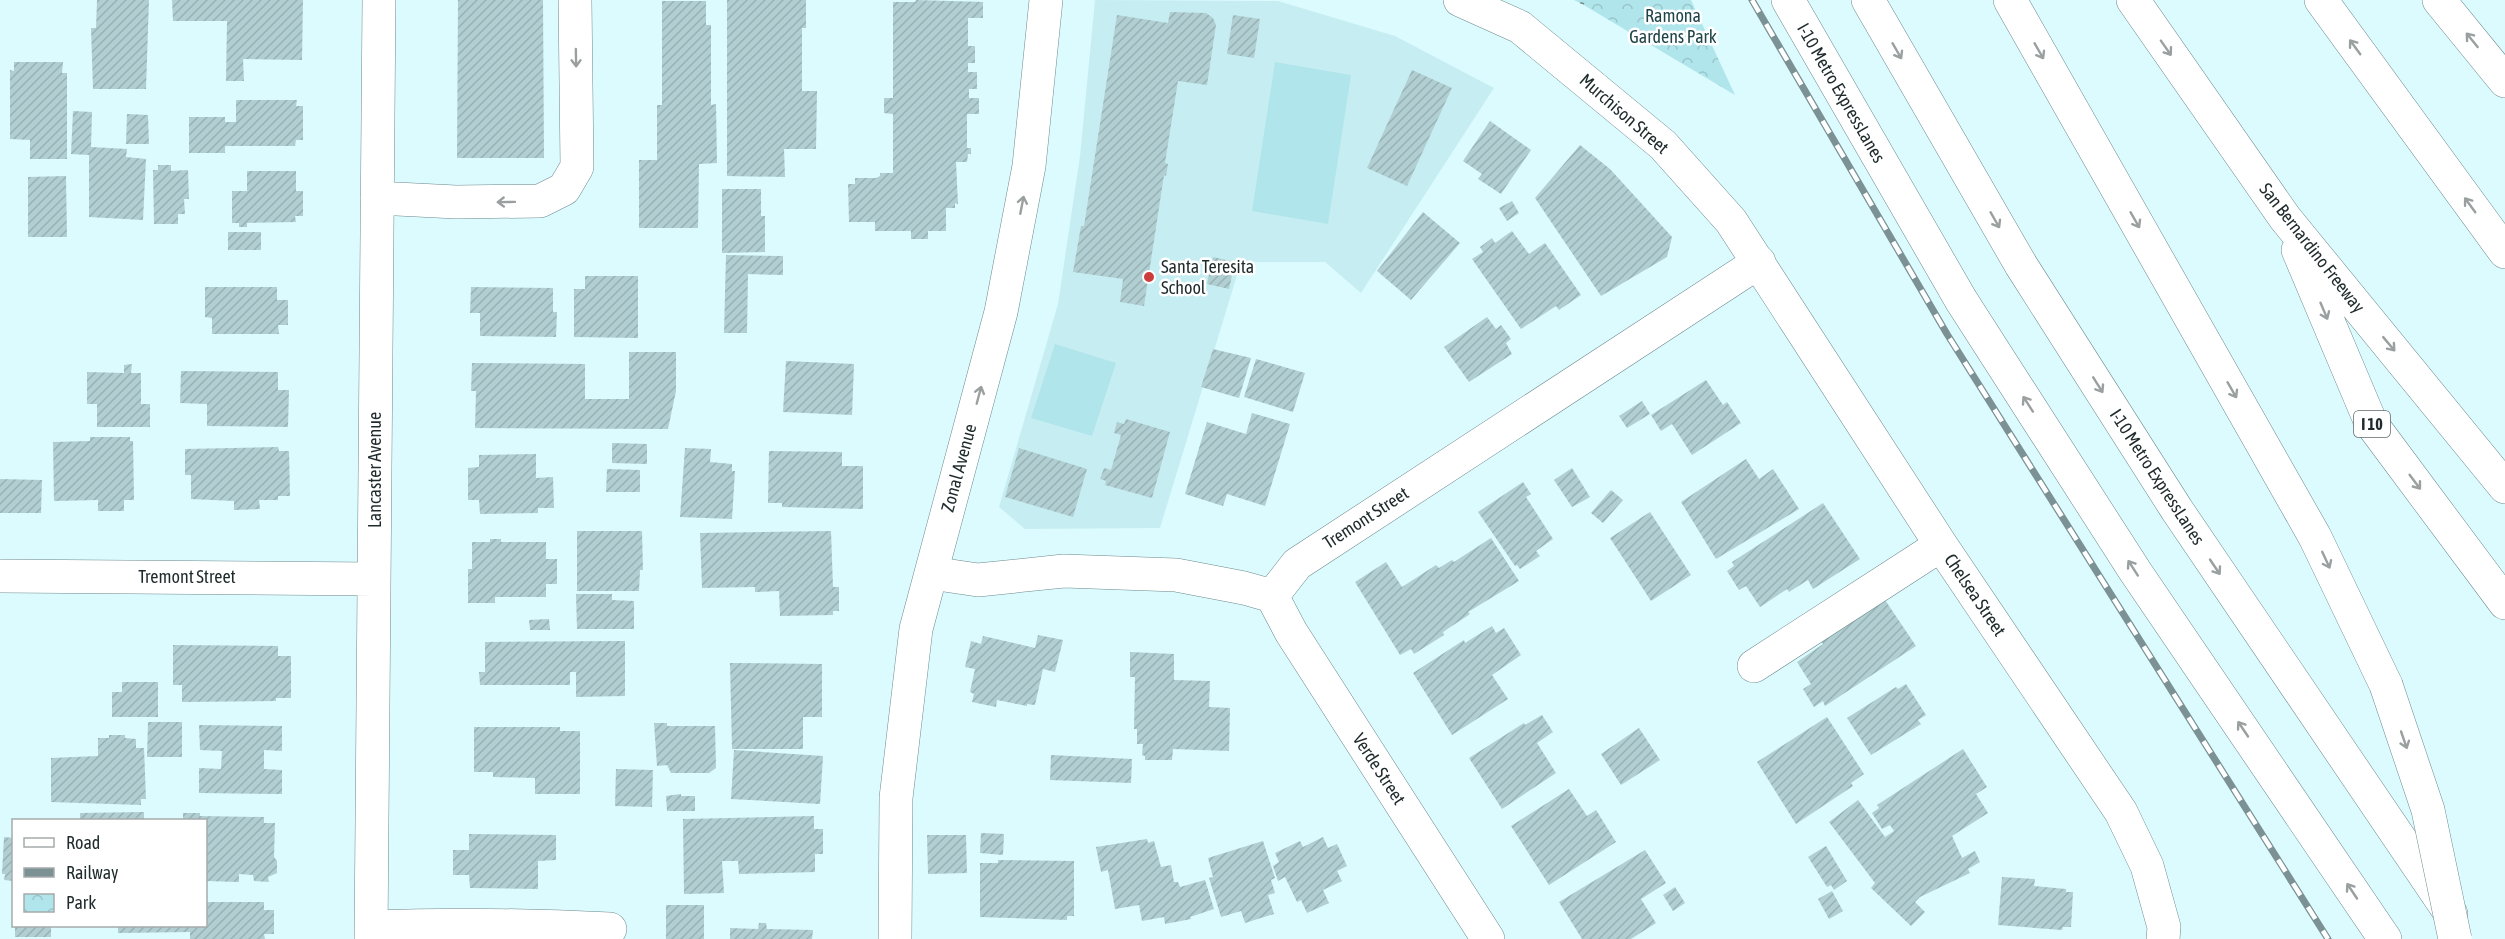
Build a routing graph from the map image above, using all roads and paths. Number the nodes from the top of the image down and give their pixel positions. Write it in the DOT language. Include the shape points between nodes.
graph roads {
  1 [pos="379,0"];
  2 [pos="575,0"];
  3 [pos="1046,0"];
  4 [pos="1460,0"];
  5 [pos="1788,0"];
  6 [pos="1868,0"];
  7 [pos="2010,0"];
  8 [pos="2133,0"];
  9 [pos="2321,0"];
  10 [pos="2439,0"];
  11 [pos="2505,81"];
  12 [pos="377,198"];
  13 [pos="2285,218"];
  14 [pos="2505,252"];
  15 [pos="1759,262"];
  16 [pos="2505,487"];
  17 [pos="1936,536"];
  18 [pos="931,573"];
  19 [pos="0,576"];
  20 [pos="375,579"];
  21 [pos="1272,596"];
  22 [pos="2505,603"];
  23 [pos="1748,657"];
  24 [pos="610,929"];
  25 [pos="371,933"];
  26 [pos="895,939"];
  27 [pos="1488,939"];
  28 [pos="2163,939"];
  29 [pos="2385,939"];
  30 [pos="2455,939"];
  31 [pos="2468,939"];
  1 -- 12 [label="main road, Lancaster Avenue"];
  2 -- 12 [label="main road, one-way" via="577,167 564,189 540,201"];
  18 -- 3 [label="main road, Zonal Avenue, one-way" via="1001,312 1029,166"];
  4 -- 15 [label="main road, Murchison Street" via="1520,27 1662,145 1731,221"];
  29 -- 5 [label="main road, I-10 Metro ExpressLanes, one-way" via="2135,571 1961,300"];
  6 -- 31 [label="main road, I-10 Metro ExpressLanes, one-way" via="2021,266 2177,510"];
  7 -- 30 [label="main road, one-way, bridge" via="2316,537 2386,685 2428,810"];
  8 -- 13 [label="main road, San Bernardino Freeway / I 10, one-way"];
  14 -- 9 [label="main road, one-way"];
  11 -- 10 [label="main road, one-way"];
  12 -- 20 [label="main road, Lancaster Avenue"];
  13 -- 16 [label="main road, San Bernardino Freeway, one-way"];
  13 -- 22 [label="main road, I 10, one-way" via="2371,423"];
  15 -- 17 [label="main road, Chelsea Street"];
  15 -- 21 [label="main road, Tremont Street" via="1297,564"];
  17 -- 23 [label="main road"];
  17 -- 28 [label="main road, Chelsea Street" via="2121,812 2147,866 2164,927"];
  18 -- 21 [label="main road" via="978,580 1064,571 1176,575"];
  18 -- 26 [label="main road, Zonal Avenue" via="916,629 896,798"];
  19 -- 20 [label="main road, Tremont Street"];
  20 -- 25 [label="main road, Lancaster Avenue"];
  21 -- 27 [label="main road, Verde Street" via="1291,632"];
  24 -- 25 [label="main road" via="450,925"];
}
